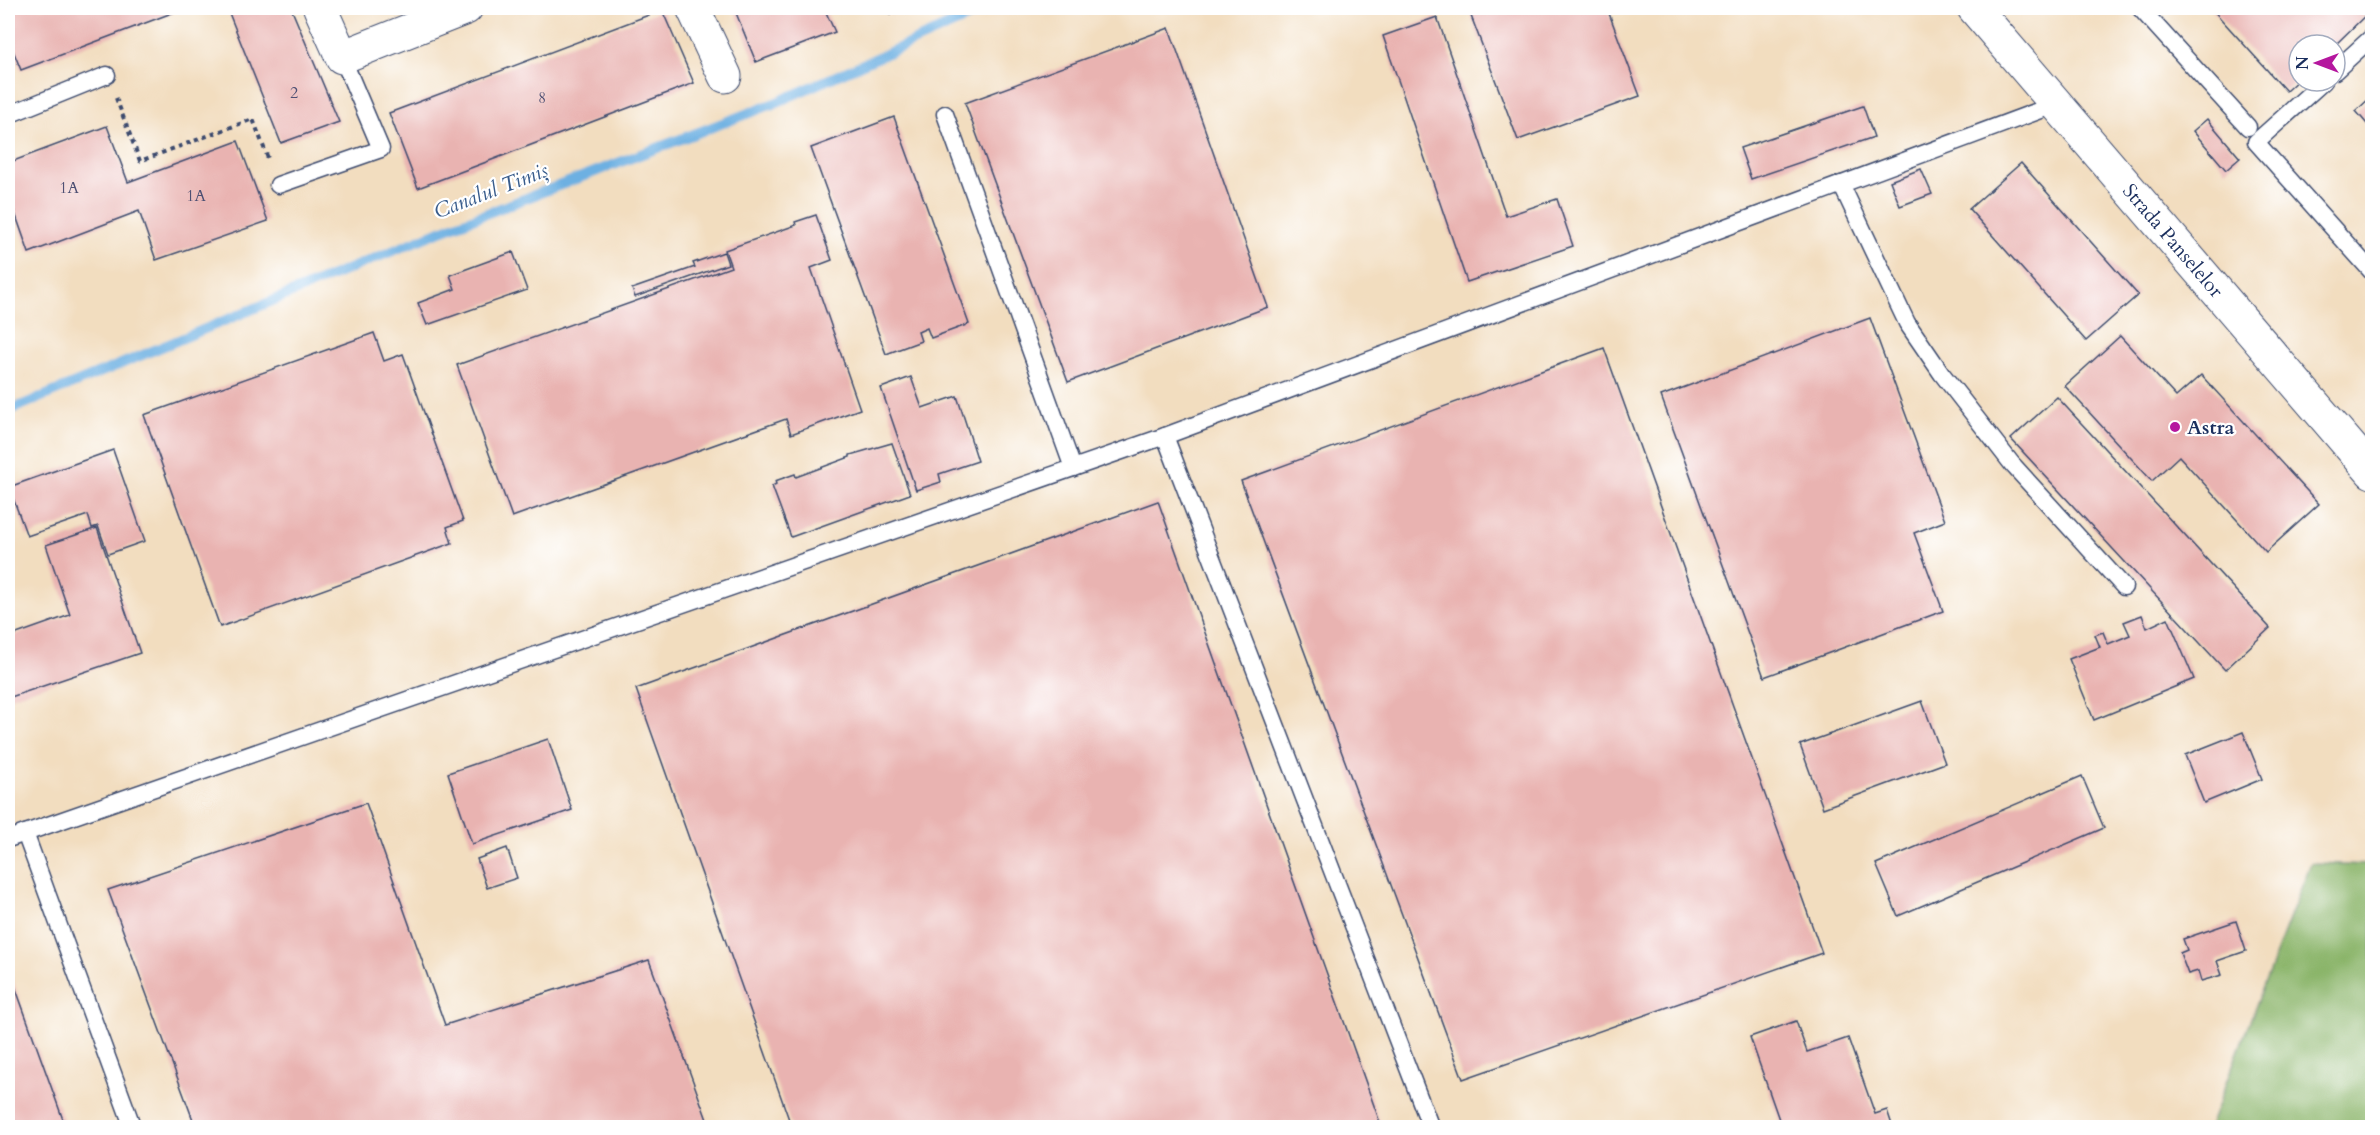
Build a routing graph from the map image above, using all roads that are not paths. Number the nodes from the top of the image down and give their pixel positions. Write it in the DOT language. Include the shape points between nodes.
graph roads {
  1 [pos="320,8"];
  2 [pos="466,8"];
  3 [pos="693,8"];
  4 [pos="1974,8"];
  5 [pos="2140,8"];
  6 [pos="2373,37"];
  7 [pos="342,57"];
  8 [pos="2347,60"];
  9 [pos="107,75"];
  10 [pos="725,76"];
  11 [pos="2311,93"];
  12 [pos="2057,104"];
  13 [pos="945,114"];
  14 [pos="8,115"];
  15 [pos="2248,127"];
  16 [pos="1841,184"];
  17 [pos="278,185"];
  18 [pos="2373,272"];
  19 [pos="1165,436"];
  20 [pos="1073,468"];
  21 [pos="2373,472"];
  22 [pos="2124,587"];
  23 [pos="25,833"];
  24 [pos="8,839"];
  25 [pos="133,1128"];
  26 [pos="1431,1128"];
  1 -- 7 [label="street"];
  2 -- 7 [label="street"];
  3 -- 10 [label="street"];
  4 -- 12 [label="street, Strada Panselelor"];
  5 -- 15 [label="lane"];
  6 -- 8 [label="lane"];
  7 -- 17 [label="lane" via="381,149"];
  9 -- 14 [label="lane"];
  11 -- 18 [label="lane" via="2256,142"];
  12 -- 16 [label="lane"];
  12 -- 21 [label="street, Strada Panselelor"];
  13 -- 20 [label="lane"];
  16 -- 19 [label="lane"];
  16 -- 22 [label="lane" via="1907,323 1942,374 2012,464"];
  19 -- 20 [label="lane"];
  19 -- 26 [label="lane"];
  20 -- 23 [label="lane"];
  23 -- 24 [label="lane"];
  23 -- 25 [label="lane"];
}
